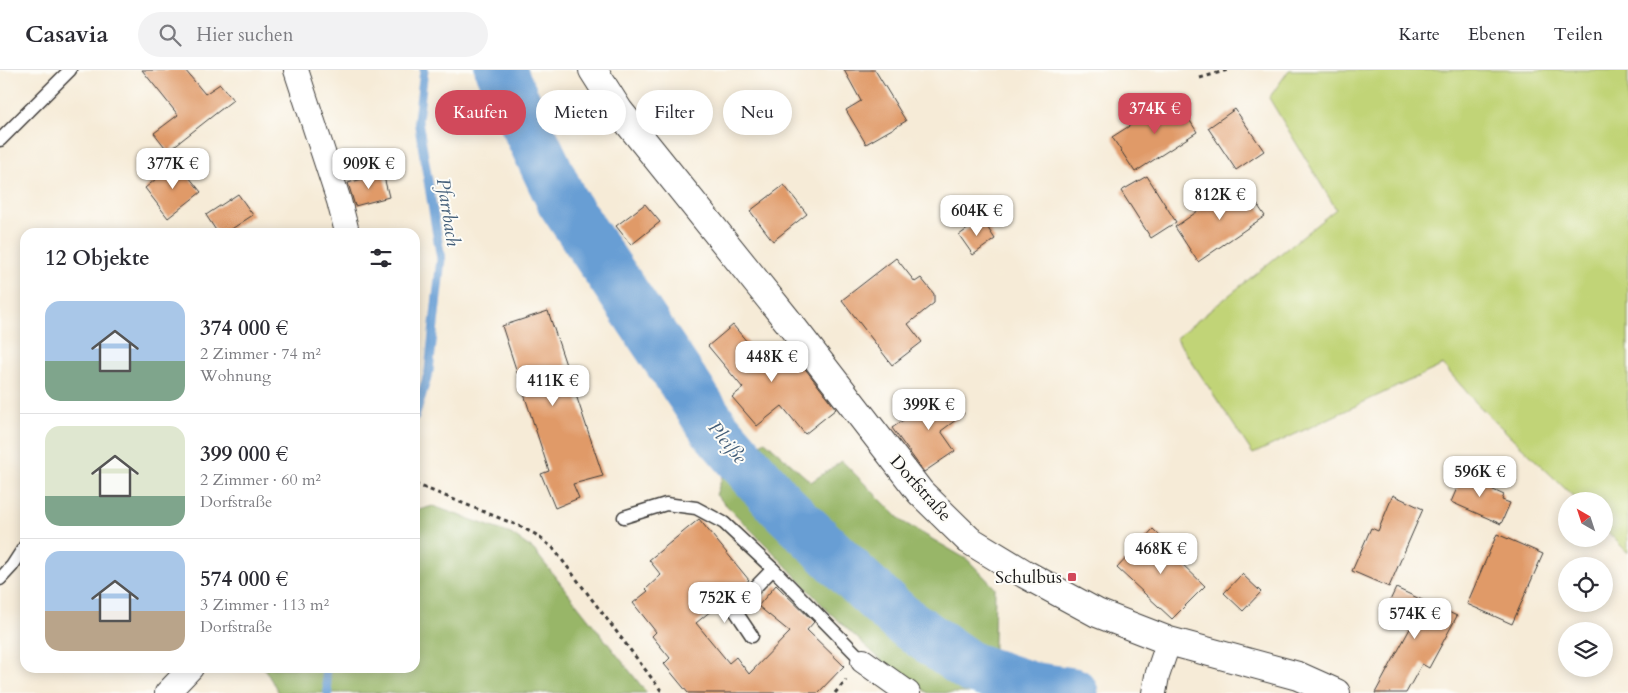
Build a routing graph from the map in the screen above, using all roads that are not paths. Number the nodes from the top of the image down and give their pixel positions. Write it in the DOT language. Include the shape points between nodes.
graph roads {
  1 [pos="70,70"];
  2 [pos="296,70"];
  3 [pos="593,70"];
  4 [pos="0,140"];
  5 [pos="346,228"];
  6 [pos="624,517"];
  7 [pos="20,554"];
  8 [pos="773,570"];
  9 [pos="0,579"];
  10 [pos="752,636"];
  11 [pos="1169,641"];
  12 [pos="863,661"];
  13 [pos="186,673"];
  14 [pos="1156,685"];
  15 [pos="167,693"];
  16 [pos="908,693"];
  17 [pos="1336,693"];
  1 -- 4 [label="lane"];
  2 -- 5 [label="street"];
  3 -- 11 [label="street, Dorfstraße" via="619,111 920,492 969,540 1025,574 1097,613"];
  6 -- 8 [label="lane" via="666,504 696,508 724,523"];
  7 -- 9 [label="lane"];
  8 -- 10 [label="lane" via="734,609"];
  8 -- 12 [label="lane"];
  11 -- 14 [label="street"];
  11 -- 17 [label="street, Dorfstraße" via="1298,676"];
  12 -- 16 [label="street"];
  13 -- 15 [label="street"];
}
